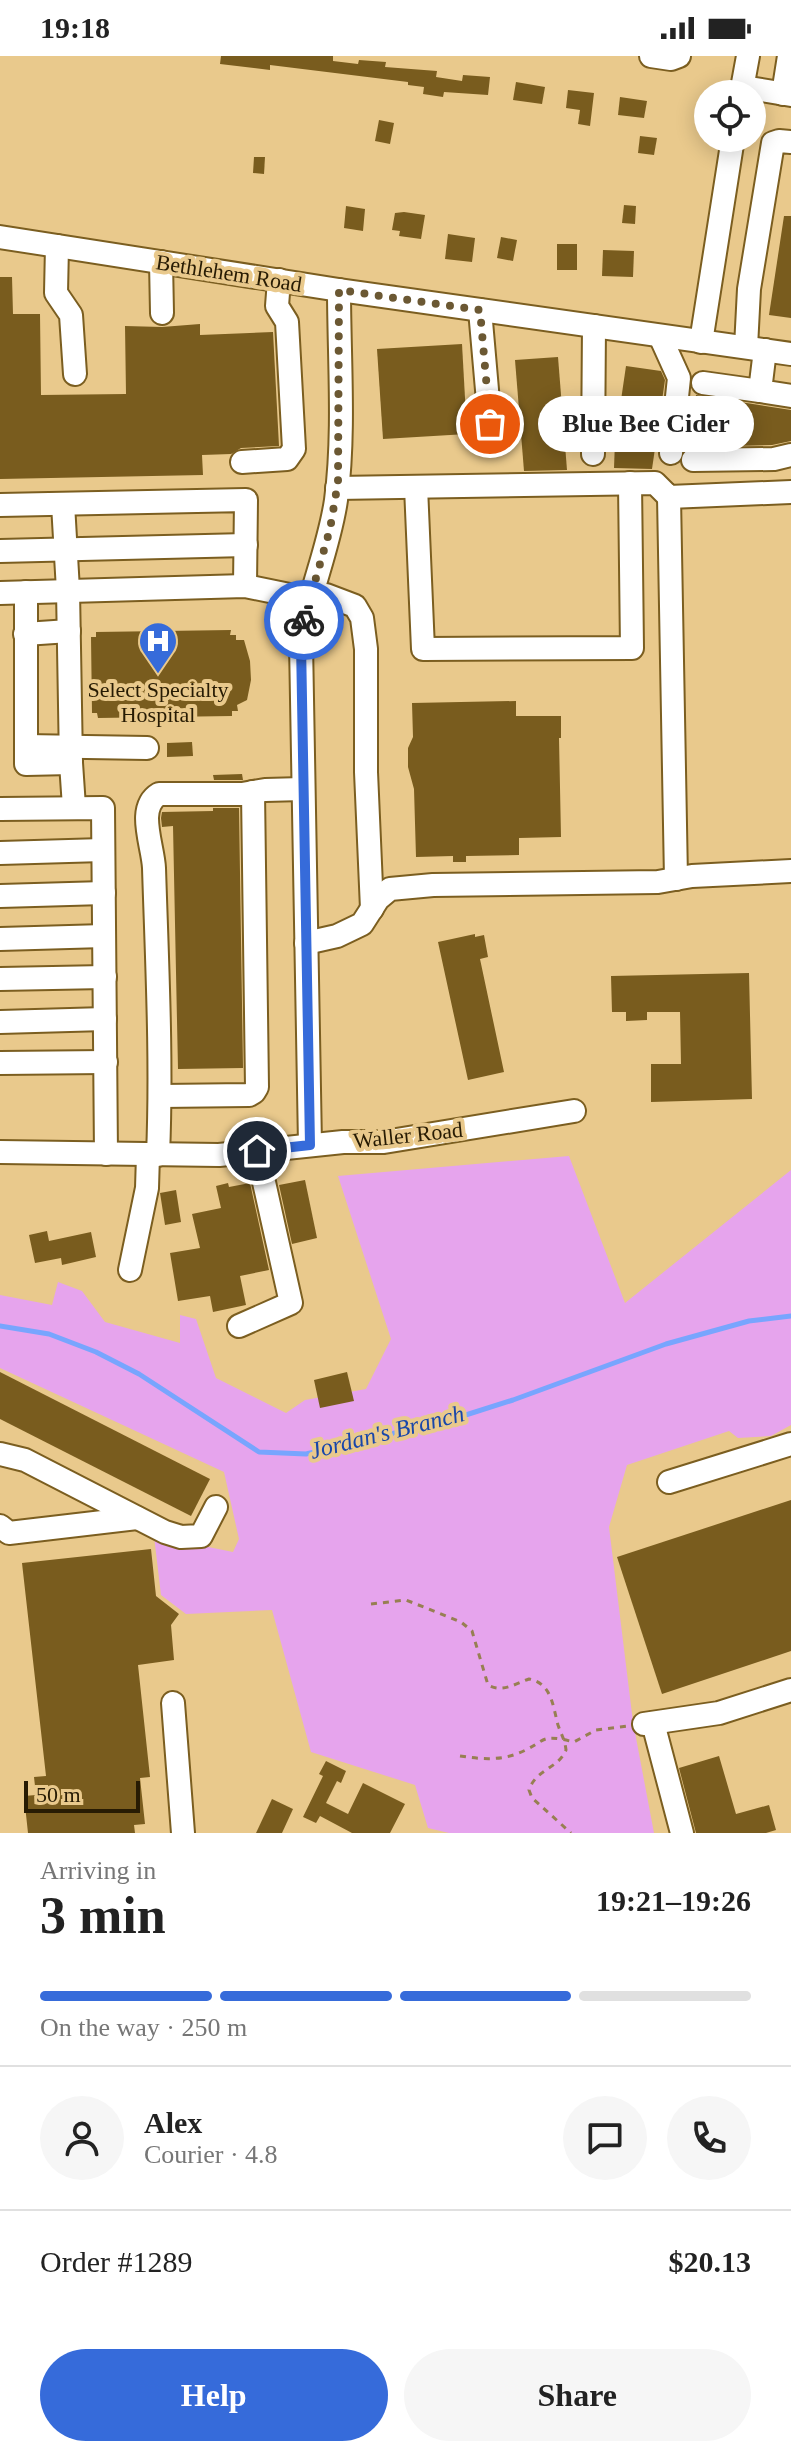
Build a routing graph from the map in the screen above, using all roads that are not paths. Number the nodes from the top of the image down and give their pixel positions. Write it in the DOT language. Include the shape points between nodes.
graph roads {
  1 [pos="651,56"];
  2 [pos="748,56"];
  3 [pos="789,56"];
  4 [pos="678,57"];
  5 [pos="744,80"];
  6 [pos="766,92"];
  7 [pos="787,94"];
  8 [pos="791,142"];
  9 [pos="731,152"];
  10 [pos="0,237"];
  11 [pos="57,246"];
  12 [pos="161,262"];
  13 [pos="279,280"];
  14 [pos="339,290"];
  15 [pos="480,310"];
  16 [pos="162,313"];
  17 [pos="594,326"];
  18 [pos="660,336"];
  19 [pos="701,342"];
  20 [pos="755,349"];
  21 [pos="791,354"];
  22 [pos="75,374"];
  23 [pos="703,383"];
  24 [pos="760,391"];
  25 [pos="791,396"];
  26 [pos="490,424"];
  27 [pos="671,453"];
  28 [pos="593,454"];
  29 [pos="791,455"];
  30 [pos="693,460"];
  31 [pos="242,462"];
  32 [pos="630,483"];
  33 [pos="416,487"];
  34 [pos="337,488"];
  35 [pos="791,492"];
  36 [pos="669,497"];
  37 [pos="63,504"];
  38 [pos="0,505"];
  39 [pos="246,545"];
  40 [pos="0,551"];
  41 [pos="66,551"];
  42 [pos="245,586"];
  43 [pos="68,590"];
  44 [pos="26,592"];
  45 [pos="0,593"];
  46 [pos="309,599"];
  47 [pos="69,631"];
  48 [pos="25,634"];
  49 [pos="26,739"];
  50 [pos="70,747"];
  51 [pos="147,748"];
  52 [pos="303,789"];
  53 [pos="253,792"];
  54 [pos="74,807"];
  55 [pos="0,809"];
  56 [pos="103,850"];
  57 [pos="0,853"];
  58 [pos="791,871"];
  59 [pos="676,879"];
  60 [pos="104,893"];
  61 [pos="0,896"];
  62 [pos="372,909"];
  63 [pos="104,936"];
  64 [pos="0,939"];
  65 [pos="306,943"];
  66 [pos="105,977"];
  67 [pos="0,979"];
  68 [pos="105,1019"];
  69 [pos="0,1022"];
  70 [pos="106,1062"];
  71 [pos="0,1063"];
  72 [pos="161,1096"];
  73 [pos="574,1111"];
  74 [pos="310,1145"];
  75 [pos="257,1151"];
  76 [pos="0,1152"];
  77 [pos="106,1154"];
  78 [pos="153,1155"];
  79 [pos="130,1270"];
  80 [pos="239,1326"];
  81 [pos="791,1444"];
  82 [pos="0,1454"];
  83 [pos="669,1482"];
  84 [pos="216,1507"];
  85 [pos="137,1518"];
  86 [pos="0,1526"];
  87 [pos="791,1690"];
  88 [pos="173,1703"];
  89 [pos="183,1833"];
  90 [pos="682,1833"];
  1 -- 4 [label="street"];
  2 -- 5 [label="street"];
  3 -- 7 [label="street"];
  6 -- 7 [label="street"];
  8 -- 20 [label="street" via="773,143 749,289"];
  9 -- 19 [label="street"];
  10 -- 11 [label="street, Bethlehem Road"];
  11 -- 12 [label="street, Bethlehem Road"];
  11 -- 22 [label="street" via="56,293 71,315"];
  12 -- 13 [label="street, Bethlehem Road"];
  12 -- 16 [label="street"];
  13 -- 14 [label="street, Bethlehem Road"];
  13 -- 31 [label="street" via="277,306 287,322 295,442 287,459"];
  14 -- 15 [label="street, Bethlehem Road"];
  14 -- 34 [label="street"];
  15 -- 17 [label="street, Bethlehem Road"];
  15 -- 26 [label="street"];
  17 -- 18 [label="street, Bethlehem Road"];
  17 -- 28 [label="street"];
  18 -- 19 [label="street, Bethlehem Road"];
  18 -- 27 [label="street" via="679,378"];
  19 -- 20 [label="street, Bethlehem Road"];
  20 -- 21 [label="street, Bethlehem Road"];
  20 -- 24 [label="street"];
  23 -- 24 [label="street"];
  24 -- 25 [label="street"];
  29 -- 30 [label="street"];
  32 -- 33 [label="street"];
  32 -- 33 [label="street" via="632,648 423,649"];
  32 -- 36 [label="street" via="655,483"];
  33 -- 34 [label="street"];
  34 -- 46 [label="street"];
  35 -- 36 [label="street"];
  36 -- 59 [label="street"];
  37 -- 38 [label="street"];
  37 -- 39 [label="street" via="246,500"];
  37 -- 41 [label="street"];
  39 -- 41 [label="street"];
  39 -- 42 [label="street"];
  40 -- 41 [label="street"];
  41 -- 43 [label="street"];
  42 -- 43 [label="street"];
  42 -- 46 [label="street"];
  43 -- 44 [label="street"];
  43 -- 47 [label="street"];
  44 -- 45 [label="street"];
  44 -- 48 [label="street"];
  46 -- 52 [label="street" via="301,643"];
  46 -- 62 [label="street" via="326,595 343,600 362,618"];
  47 -- 48 [label="street"];
  47 -- 50 [label="street"];
  48 -- 49 [label="street"];
  49 -- 50 [label="street"];
  49 -- 50 [label="street" via="26,764"];
  50 -- 51 [label="street"];
  50 -- 54 [label="street"];
  52 -- 53 [label="street"];
  52 -- 65 [label="street"];
  53 -- 72 [label="street" via="257,1087 249,1095"];
  53 -- 72 [label="street" via="159,794 147,807 154,857"];
  54 -- 55 [label="street"];
  54 -- 56 [label="street" via="103,808"];
  56 -- 57 [label="street"];
  56 -- 60 [label="street"];
  58 -- 59 [label="street"];
  59 -- 62 [label="street" via="390,889"];
  60 -- 61 [label="street"];
  60 -- 63 [label="street"];
  62 -- 65 [label="street" via="362,924"];
  63 -- 64 [label="street"];
  63 -- 66 [label="street"];
  65 -- 74 [label="street"];
  66 -- 67 [label="street"];
  66 -- 68 [label="street"];
  68 -- 69 [label="street"];
  68 -- 70 [label="street"];
  70 -- 71 [label="street"];
  70 -- 77 [label="street"];
  72 -- 78 [label="street"];
  73 -- 74 [label="street, Waller Road" via="384,1142"];
  74 -- 75 [label="street, Waller Road"];
  75 -- 78 [label="street, Waller Road"];
  75 -- 80 [label="street" via="291,1303"];
  76 -- 77 [label="street, Waller Road"];
  77 -- 78 [label="street, Waller Road"];
  78 -- 79 [label="street"];
  81 -- 83 [label="street"];
  82 -- 85 [label="street" via="25,1460"];
  84 -- 85 [label="street" via="201,1536 181,1537"];
  85 -- 86 [label="street" via="9,1533"];
  87 -- 90 [label="street" via="719,1713 648,1724"];
  88 -- 89 [label="street"];
}
